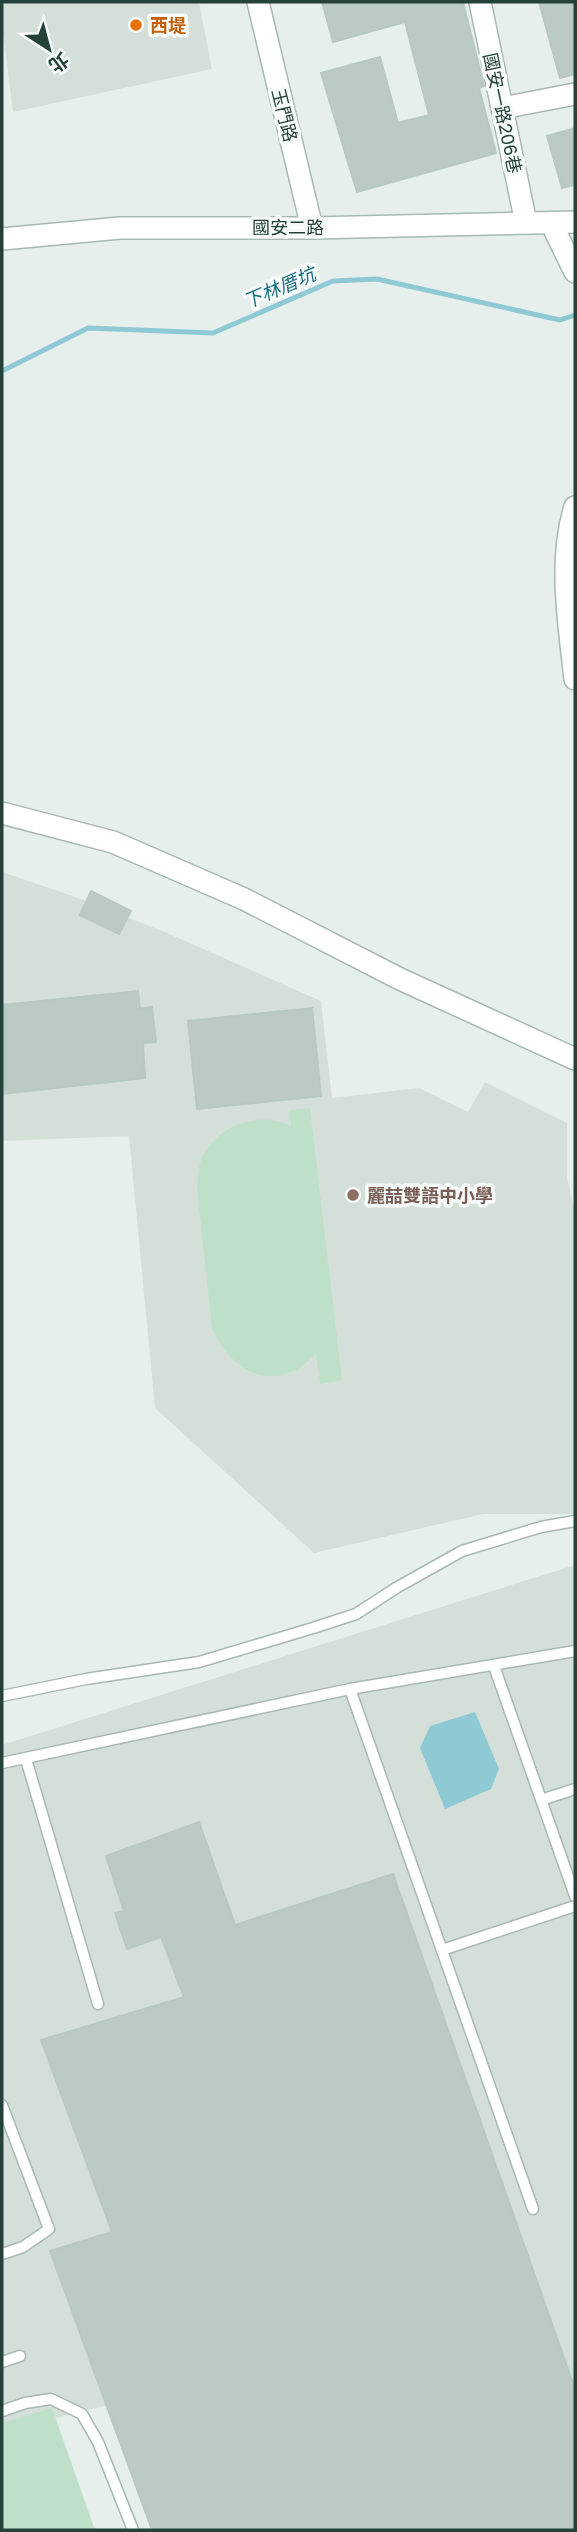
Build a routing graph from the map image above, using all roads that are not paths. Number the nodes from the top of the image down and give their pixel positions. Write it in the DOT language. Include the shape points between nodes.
graph roads {
  1 [pos="258,2"];
  2 [pos="480,2"];
  3 [pos="575,94"];
  4 [pos="502,108"];
  5 [pos="575,222"];
  6 [pos="526,223"];
  7 [pos="551,223"];
  8 [pos="312,228"];
  9 [pos="2,239"];
  10 [pos="575,272"];
  11 [pos="575,507"];
  12 [pos="575,678"];
  13 [pos="2,813"];
  14 [pos="575,1059"];
  15 [pos="575,1521"];
  16 [pos="575,1651"];
  17 [pos="495,1666"];
  18 [pos="351,1689"];
  19 [pos="2,1696"];
  20 [pos="26,1759"];
  21 [pos="2,1763"];
  22 [pos="575,1789"];
  23 [pos="541,1800"];
  24 [pos="575,1896"];
  25 [pos="575,1906"];
  26 [pos="442,1950"];
  27 [pos="98,2004"];
  28 [pos="2,2105"];
  29 [pos="533,2209"];
  30 [pos="2,2254"];
  31 [pos="20,2356"];
  32 [pos="2,2362"];
  33 [pos="2,2411"];
  34 [pos="133,2530"];
  1 -- 8 [label="street, 玉門路"];
  2 -- 4 [label="street, 國安一路206巷"];
  3 -- 4 [label="street"];
  4 -- 6 [label="street, 國安一路206巷"];
  5 -- 7 [label="street, 國安二路"];
  6 -- 7 [label="street, 國安二路"];
  6 -- 8 [label="street, 國安二路"];
  7 -- 10 [label="street"];
  8 -- 9 [label="street, 國安二路" via="120,228"];
  11 -- 12 [label="street" via="569,527 566,604"];
  13 -- 14 [label="street" via="113,842 244,899 400,979"];
  15 -- 19 [label="lane" via="462,1551 356,1614 313,1628 199,1662"];
  16 -- 17 [label="lane"];
  17 -- 18 [label="lane"];
  17 -- 23 [label="lane"];
  18 -- 20 [label="lane"];
  18 -- 26 [label="lane"];
  20 -- 21 [label="lane"];
  20 -- 27 [label="lane"];
  22 -- 23 [label="lane"];
  23 -- 24 [label="lane"];
  25 -- 26 [label="lane"];
  26 -- 29 [label="lane"];
  28 -- 30 [label="lane" via="49,2230"];
  31 -- 32 [label="lane"];
  33 -- 34 [label="lane" via="51,2399 82,2414"];
}
